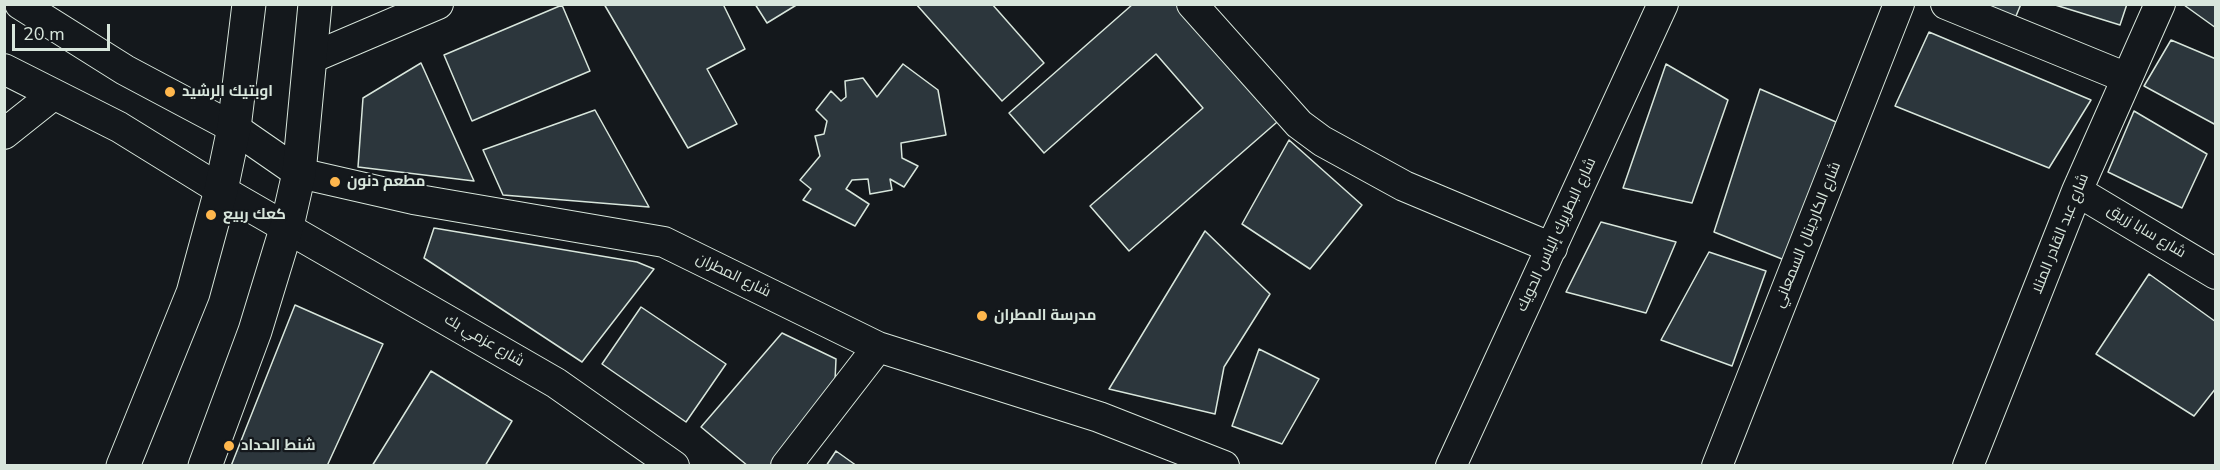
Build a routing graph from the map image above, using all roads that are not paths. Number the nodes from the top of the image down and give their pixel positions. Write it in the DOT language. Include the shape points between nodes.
graph roads {
  1 [pos="249,4"];
  2 [pos="315,4"];
  3 [pos="438,4"];
  4 [pos="1192,4"];
  5 [pos="1663,4"];
  6 [pos="1899,4"];
  7 [pos="1946,4"];
  8 [pos="2160,4"];
  9 [pos="32,7"];
  10 [pos="309,58"];
  11 [pos="4,69"];
  12 [pos="2127,78"];
  13 [pos="53,95"];
  14 [pos="234,128"];
  15 [pos="4,134"];
  16 [pos="299,173"];
  17 [pos="221,190"];
  18 [pos="2077,191"];
  19 [pos="287,226"];
  20 [pos="1552,248"];
  21 [pos="2216,274"];
  22 [pos="879,347"];
  23 [pos="123,465"];
  24 [pos="205,465"];
  25 [pos="674,465"];
  26 [pos="786,465"];
  27 [pos="1224,465"];
  28 [pos="1451,465"];
  29 [pos="1717,465"];
  30 [pos="1968,465"];
  1 -- 14 [label="highway"];
  2 -- 10 [label="highway"];
  3 -- 10 [label="street"];
  4 -- 20 [label="street" via="1299,124 1322,141 1404,186"];
  5 -- 20 [label="street, شارع البطريرك إلياس الحويك"];
  6 -- 29 [label="street, شارع الكاردينال السمعاني"];
  7 -- 12 [label="street"];
  8 -- 12 [label="street, شارع عبد القادر المنلا"];
  9 -- 14 [label="street, شارع المطران" via="125,70"];
  10 -- 16 [label="highway"];
  11 -- 13 [label="street, شارع عزمي بك"];
  12 -- 18 [label="street, شارع عبد القادر المنلا"];
  13 -- 15 [label="street"];
  13 -- 17 [label="street, شارع عزمي بك" via="119,127"];
  14 -- 16 [label="street, شارع المطران"];
  14 -- 17 [label="highway"];
  16 -- 19 [label="highway"];
  16 -- 22 [label="street, شارع المطران" via="413,199 664,242"];
  17 -- 19 [label="street, شارع عزمي بك"];
  17 -- 23 [label="highway" via="193,293"];
  18 -- 21 [label="street, شارع سابا زريق"];
  18 -- 30 [label="street, شارع عبد القادر المنلا"];
  19 -- 24 [label="highway" via="255,331"];
  19 -- 25 [label="street, شارع عزمي بك" via="556,383"];
  20 -- 28 [label="street, شارع البطريرك إلياس الحويك"];
  22 -- 26 [label="street"];
  22 -- 27 [label="street, شارع المطران" via="1099,417"];
}
